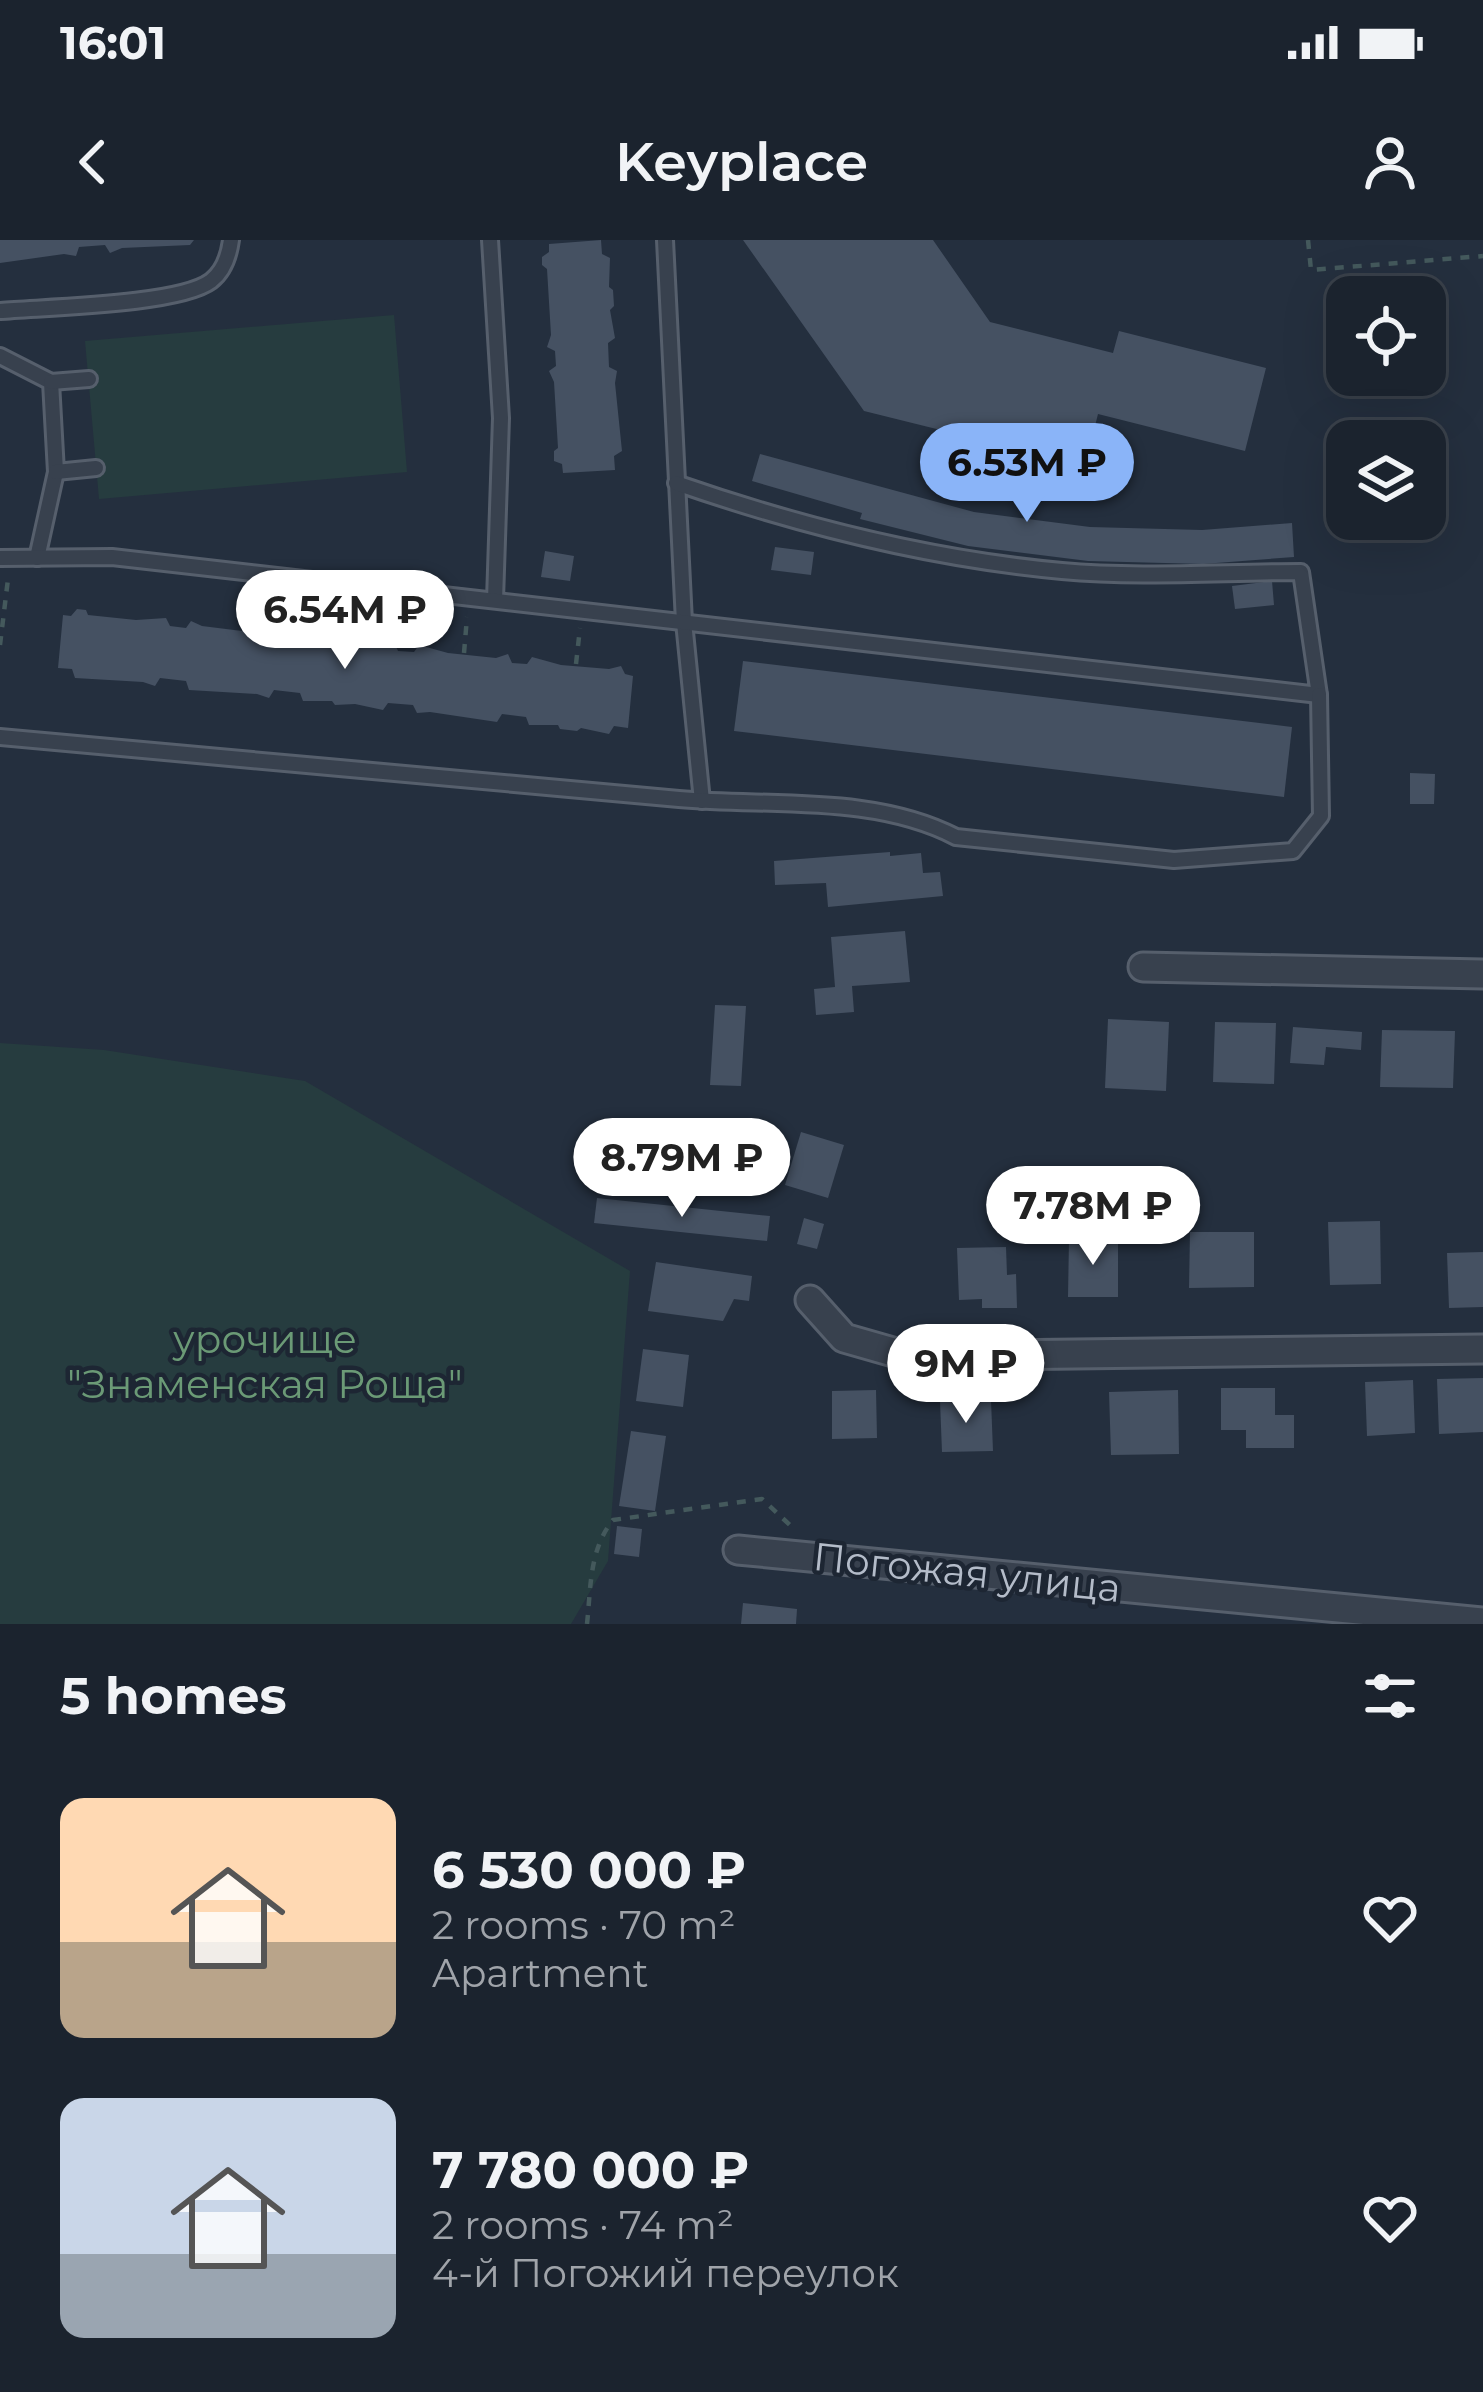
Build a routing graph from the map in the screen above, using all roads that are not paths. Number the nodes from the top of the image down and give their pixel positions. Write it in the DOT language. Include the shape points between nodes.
graph roads {
  1 [pos="231,240"];
  2 [pos="490,240"];
  3 [pos="664,240"];
  4 [pos="0,311"];
  5 [pos="0,356"];
  6 [pos="89,379"];
  7 [pos="51,382"];
  8 [pos="96,468"];
  9 [pos="56,472"];
  10 [pos="676,484"];
  11 [pos="5,558"];
  12 [pos="38,558"];
  13 [pos="495,600"];
  14 [pos="684,622"];
  15 [pos="1318,695"];
  16 [pos="0,737"];
  17 [pos="702,801"];
  18 [pos="1143,967"];
  19 [pos="1483,974"];
  20 [pos="810,1300"];
  21 [pos="1483,1349"];
  22 [pos="738,1550"];
  23 [pos="1483,1622"];
  1 -- 4 [label="lane" via="216,278 181,294"];
  2 -- 13 [label="lane" via="501,418"];
  3 -- 10 [label="lane"];
  5 -- 7 [label="lane"];
  6 -- 7 [label="lane"];
  7 -- 9 [label="lane"];
  8 -- 9 [label="lane"];
  9 -- 12 [label="lane"];
  10 -- 14 [label="lane"];
  10 -- 15 [label="lane" via="960,559 1066,572 1301,572"];
  11 -- 12 [label="lane"];
  12 -- 13 [label="lane" via="112,556"];
  13 -- 14 [label="lane"];
  14 -- 15 [label="lane"];
  14 -- 17 [label="lane"];
  15 -- 17 [label="lane" via="1321,816 1293,851 1174,860 1080,853 956,837 844,808"];
  16 -- 17 [label="lane"];
  18 -- 19 [label="street"];
  20 -- 21 [label="street" via="844,1338 907,1355"];
  22 -- 23 [label="street, Погожая улица"];
}
